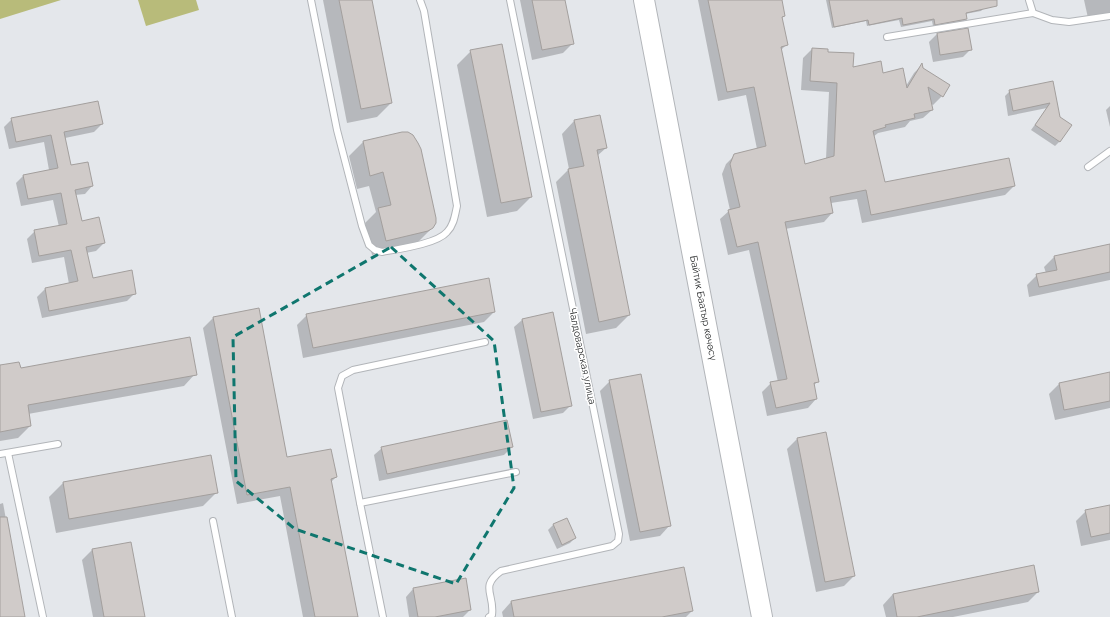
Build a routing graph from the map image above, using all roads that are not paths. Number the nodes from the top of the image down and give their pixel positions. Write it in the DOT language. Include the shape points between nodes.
graph roads {
  1 [pos="311,0"];
  2 [pos="420,0"];
  3 [pos="510,0"];
  4 [pos="644,0"];
  5 [pos="1028,0"];
  6 [pos="1032,13"];
  7 [pos="1110,16"];
  8 [pos="887,37"];
  9 [pos="1110,151"];
  10 [pos="1088,167"];
  11 [pos="485,342"];
  12 [pos="58,444"];
  13 [pos="8,453"];
  14 [pos="0,454"];
  15 [pos="516,472"];
  16 [pos="360,503"];
  17 [pos="213,521"];
  18 [pos="43,617"];
  19 [pos="232,617"];
  20 [pos="383,617"];
  21 [pos="489,617"];
  22 [pos="762,617"];
  1 -- 2 [label="lane" via="337,130 362,226 369,245 382,252 434,240 447,233 452,227 457,206"];
  3 -- 21 [label="lane, Чалдоварская улица" via="619,534 618,541 612,546 501,571 492,578 489,589 493,608"];
  4 -- 22 [label="main road, Байтик Баатыр көчөсү"];
  5 -- 6 [label="lane"];
  6 -- 7 [label="lane" via="1052,20 1069,22"];
  6 -- 8 [label="lane"];
  9 -- 10 [label="lane"];
  11 -- 16 [label="lane" via="353,370 342,376 338,388"];
  12 -- 13 [label="lane"];
  13 -- 14 [label="lane"];
  13 -- 18 [label="lane"];
  15 -- 16 [label="lane"];
  16 -- 20 [label="lane"];
  17 -- 19 [label="lane"];
}
